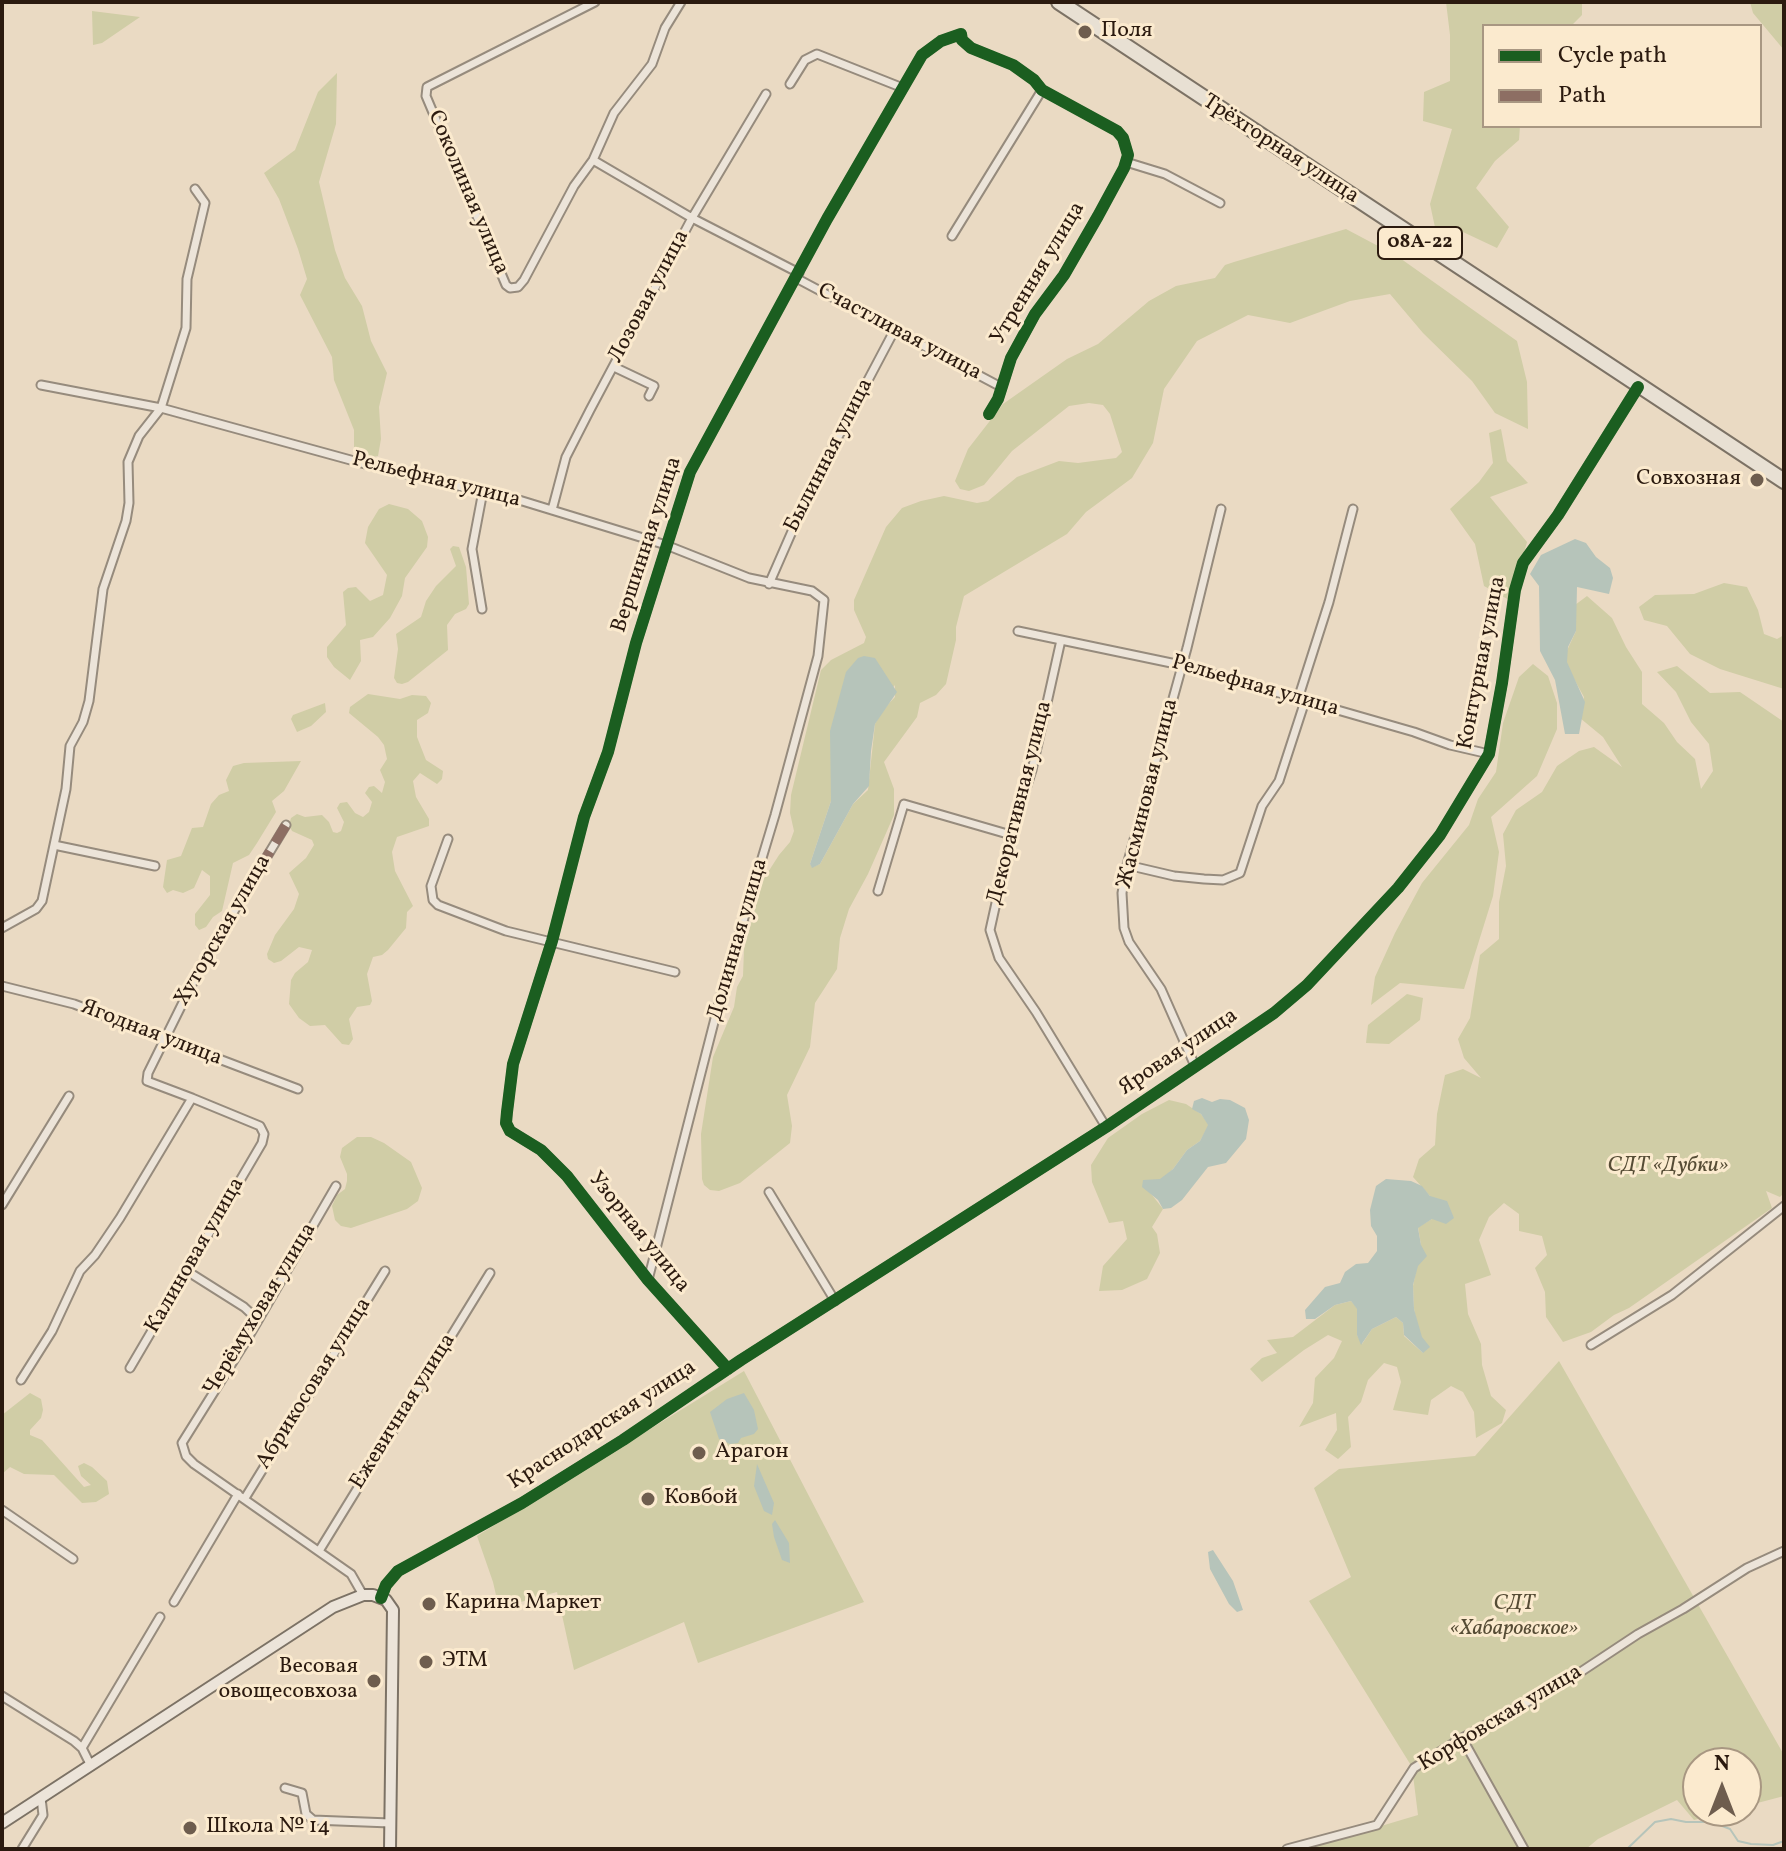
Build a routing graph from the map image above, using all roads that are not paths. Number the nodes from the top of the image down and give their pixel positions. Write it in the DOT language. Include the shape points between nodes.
graph roads {
  1 [pos="595,2"];
  2 [pos="681,2"];
  3 [pos="1059,2"];
  4 [pos="790,84"];
  5 [pos="903,88"];
  6 [pos="1042,90"];
  7 [pos="766,94"];
  8 [pos="1127,158"];
  9 [pos="593,160"];
  10 [pos="195,189"];
  11 [pos="1220,203"];
  12 [pos="692,218"];
  13 [pos="952,236"];
  14 [pos="798,276"];
  15 [pos="894,331"];
  16 [pos="614,367"];
  17 [pos="41,385"];
  18 [pos="1001,387"];
  19 [pos="1638,387"];
  20 [pos="649,396"];
  21 [pos="161,408"];
  22 [pos="989,414"];
  23 [pos="1784,481"];
  24 [pos="483,491"];
  25 [pos="1221,509"];
  26 [pos="1353,509"];
  27 [pos="552,510"];
  28 [pos="666,545"];
  29 [pos="769,584"];
  30 [pos="824,600"];
  31 [pos="482,609"];
  32 [pos="1018,631"];
  33 [pos="1061,640"];
  34 [pos="1181,665"];
  35 [pos="1302,700"];
  36 [pos="1489,754"];
  37 [pos="286,825"];
  38 [pos="1011,835"];
  39 [pos="448,839"];
  40 [pos="54,845"];
  41 [pos="1127,865"];
  42 [pos="155,866"];
  43 [pos="878,891"];
  44 [pos="2,928"];
  45 [pos="1354,937"];
  46 [pos="552,941"];
  47 [pos="675,972"];
  48 [pos="2,986"];
  49 [pos="166,1040"];
  50 [pos="1195,1066"];
  51 [pos="298,1089"];
  52 [pos="69,1096"];
  53 [pos="192,1098"];
  54 [pos="1106,1127"];
  55 [pos="510,1131"];
  56 [pos="1014,1185"];
  57 [pos="336,1186"];
  58 [pos="769,1192"];
  59 [pos="2,1205"];
  60 [pos="1784,1206"];
  61 [pos="187,1271"];
  62 [pos="385,1271"];
  63 [pos="490,1273"];
  64 [pos="648,1280"];
  65 [pos="835,1301"];
  66 [pos="258,1320"];
  67 [pos="1591,1345"];
  68 [pos="130,1368"];
  69 [pos="728,1369"];
  70 [pos="21,1380"];
  71 [pos="241,1496"];
  72 [pos="2,1510"];
  73 [pos="319,1551"];
  74 [pos="1784,1551"];
  75 [pos="73,1559"];
  76 [pos="363,1595"];
  77 [pos="381,1598"];
  78 [pos="174,1602"];
  79 [pos="160,1617"];
  80 [pos="2,1696"];
  81 [pos="1462,1738"];
  82 [pos="82,1748"];
  83 [pos="91,1766"];
  84 [pos="285,1788"];
  85 [pos="41,1798"];
  86 [pos="2,1823"];
  87 [pos="390,1823"];
  88 [pos="22,1849"];
  89 [pos="390,1849"];
  90 [pos="1287,1849"];
  91 [pos="1524,1849"];
  1 -- 9 [label="street, Соколиная улица" via="431,83 426,96 510,288 524,280"];
  2 -- 9 [label="street" via="652,64 614,113"];
  3 -- 19 [label="highway, Трёхгорная улица / 08А-22"];
  4 -- 5 [label="street" via="805,60 817,54"];
  5 -- 6 [label="street, Вершинная улица" via="922,55 961,34 965,44 1013,65"];
  5 -- 14 [label="street, Вершинная улица"];
  6 -- 8 [label="street" via="1117,131"];
  6 -- 13 [label="street"];
  7 -- 12 [label="street, Лозовая улица"];
  8 -- 11 [label="street"];
  8 -- 18 [label="street, Утренняя улица" via="1064,275 1029,325"];
  9 -- 12 [label="street, Счастливая улица"];
  10 -- 21 [label="street" via="205,203 187,279 186,328"];
  12 -- 14 [label="street, Счастливая улица"];
  12 -- 16 [label="street, Лозовая улица"];
  14 -- 15 [label="street, Счастливая улица"];
  14 -- 28 [label="street, Вершинная улица" via="694,463"];
  15 -- 18 [label="street, Счастливая улица"];
  15 -- 29 [label="street, Былинная улица" via="811,488"];
  16 -- 20 [label="street" via="654,386"];
  16 -- 27 [label="street, Лозовая улица" via="570,448"];
  17 -- 21 [label="street, Рельефная улица"];
  18 -- 22 [label="street, Утренняя улица"];
  19 -- 23 [label="highway, Трёхгорная улица / 08А-22"];
  19 -- 36 [label="street, Контурная улица" via="1523,563"];
  21 -- 24 [label="street, Рельефная улица"];
  21 -- 40 [label="street" via="139,436 128,462 126,521 103,589 89,701 70,746"];
  24 -- 27 [label="street, Рельефная улица"];
  24 -- 31 [label="street" via="472,549"];
  25 -- 34 [label="street, Жасминовая улица"];
  26 -- 35 [label="street"];
  27 -- 28 [label="street, Рельефная улица"];
  28 -- 29 [label="street, Рельефная улица"];
  28 -- 46 [label="street, Вершинная улица"];
  29 -- 30 [label="street, Рельефная улица" via="812,591"];
  30 -- 64 [label="street, Долинная улица" via="814,670 722,991"];
  32 -- 33 [label="street, Рельефная улица"];
  33 -- 34 [label="street, Рельефная улица"];
  33 -- 38 [label="street, Декоративная улица" via="1030,778"];
  34 -- 35 [label="street, Рельефная улица"];
  34 -- 41 [label="street, Жасминовая улица"];
  35 -- 36 [label="street, Рельефная улица"];
  35 -- 41 [label="street" via="1279,781 1257,820 1240,873 1223,880"];
  36 -- 45 [label="street, Контурная улица" via="1440,835"];
  37 -- 49 [label="street, Хуторская улица" via="201,966"];
  38 -- 43 [label="street" via="904,804"];
  38 -- 54 [label="street, Декоративная улица" via="991,925 993,943"];
  39 -- 46 [label="street" via="431,886 438,905 494,927"];
  40 -- 42 [label="street"];
  40 -- 44 [label="street" via="39,906"];
  41 -- 50 [label="street, Жасминовая улица" via="1124,928 1161,989"];
  45 -- 50 [label="street, Яровая улица" via="1274,1013"];
  46 -- 47 [label="street"];
  46 -- 55 [label="street, Вершинная улица" via="513,1064 506,1123"];
  48 -- 49 [label="street, Ягодная улица" via="74,1004"];
  49 -- 51 [label="street, Ягодная улица"];
  49 -- 53 [label="street, Хуторская улица" via="146,1079"];
  50 -- 54 [label="street, Яровая улица"];
  52 -- 59 [label="street"];
  53 -- 61 [label="street, Калиновая улица" via="260,1126 264,1134"];
  53 -- 70 [label="street" via="120,1218 80,1271"];
  54 -- 56 [label="street, Яровая улица"];
  55 -- 64 [label="street, Узорная улица" via="541,1150 567,1176"];
  56 -- 65 [label="street, Краснодарская улица"];
  57 -- 66 [label="street, Черёмуховая улица"];
  58 -- 65 [label="street"];
  60 -- 67 [label="street" via="1672,1295"];
  61 -- 66 [label="street"];
  61 -- 68 [label="street, Калиновая улица"];
  62 -- 71 [label="street, Абрикосовая улица"];
  63 -- 73 [label="street, Ежевичная улица"];
  64 -- 69 [label="street, Узорная улица"];
  65 -- 69 [label="street, Краснодарская улица"];
  66 -- 71 [label="street, Черёмуховая улица" via="182,1443 186,1456"];
  69 -- 77 [label="street, Краснодарская улица" via="522,1503 398,1571"];
  71 -- 73 [label="street"];
  71 -- 78 [label="street, Абрикосовая улица"];
  72 -- 75 [label="street"];
  73 -- 76 [label="street" via="351,1574"];
  74 -- 81 [label="street, Корфовская улица"];
  76 -- 77 [label="street"];
  76 -- 83 [label="street" via="333,1607"];
  77 -- 87 [label="street" via="393,1610"];
  79 -- 82 [label="street"];
  80 -- 82 [label="street"];
  81 -- 90 [label="street, Корфовская улица" via="1414,1768 1377,1825"];
  81 -- 91 [label="street"];
  82 -- 83 [label="street"];
  83 -- 85 [label="street"];
  84 -- 87 [label="street" via="302,1793 306,1814 313,1820"];
  85 -- 86 [label="street"];
  85 -- 88 [label="street" via="43,1815"];
  87 -- 89 [label="street"];
}
